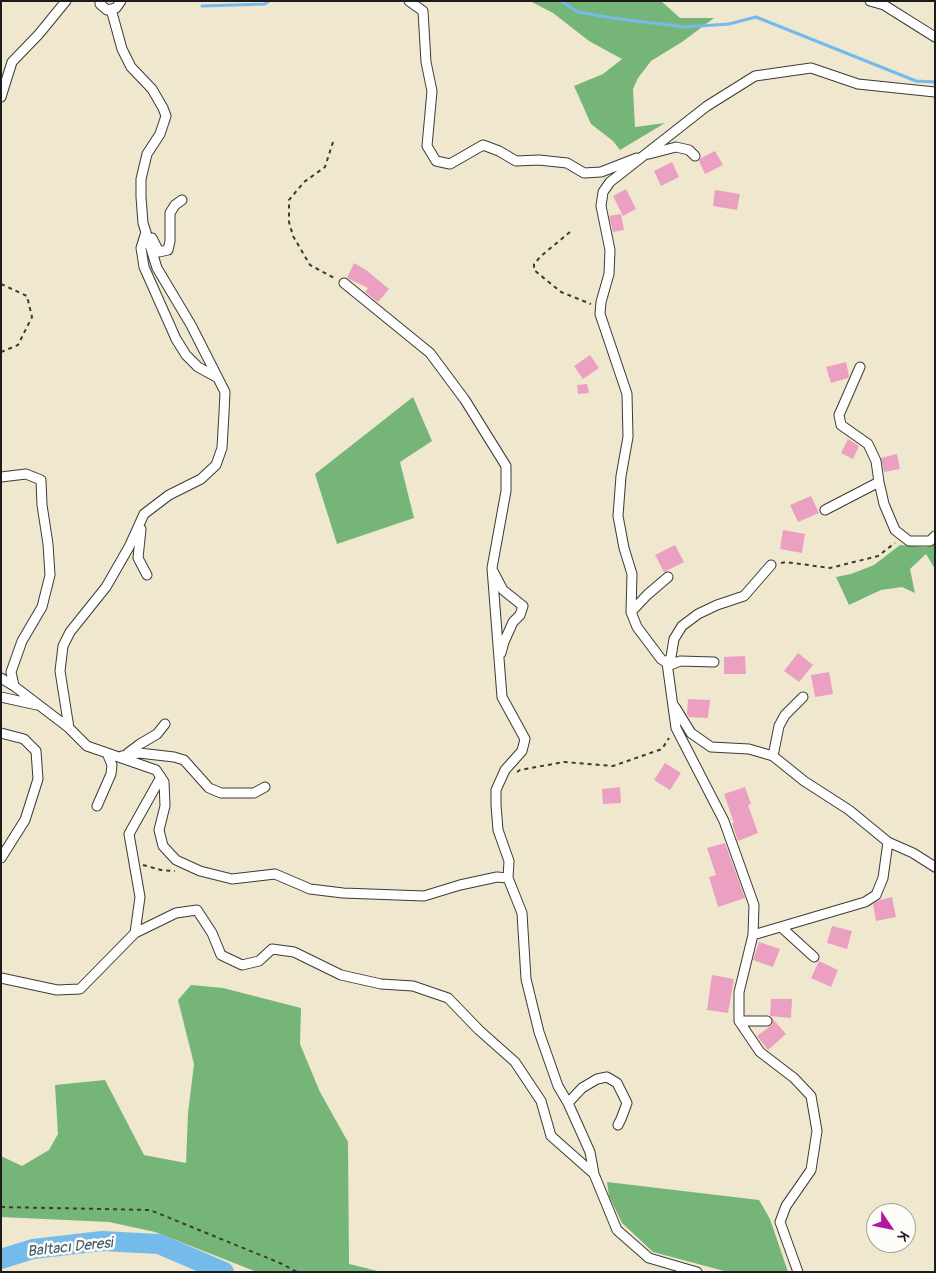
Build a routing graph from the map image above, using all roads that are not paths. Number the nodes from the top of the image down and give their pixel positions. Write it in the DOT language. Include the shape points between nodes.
graph roads {
  1 [pos="66,1"];
  2 [pos="100,1"];
  3 [pos="121,1"];
  4 [pos="409,1"];
  5 [pos="870,1"];
  6 [pos="111,9"];
  7 [pos="935,37"];
  8 [pos="935,92"];
  9 [pos="1,97"];
  10 [pos="646,155"];
  11 [pos="695,156"];
  12 [pos="182,200"];
  13 [pos="145,227"];
  14 [pos="344,283"];
  15 [pos="860,367"];
  16 [pos="218,378"];
  17 [pos="1,477"];
  18 [pos="879,482"];
  19 [pos="825,510"];
  20 [pos="144,514"];
  21 [pos="935,536"];
  22 [pos="771,565"];
  23 [pos="492,568"];
  24 [pos="147,575"];
  25 [pos="668,577"];
  26 [pos="631,612"];
  27 [pos="714,662"];
  28 [pos="499,663"];
  29 [pos="668,665"];
  30 [pos="1,678"];
  31 [pos="14,686"];
  32 [pos="803,696"];
  33 [pos="1,697"];
  34 [pos="672,701"];
  35 [pos="42,706"];
  36 [pos="165,724"];
  37 [pos="69,728"];
  38 [pos="1,733"];
  39 [pos="106,753"];
  40 [pos="121,756"];
  41 [pos="774,756"];
  42 [pos="161,777"];
  43 [pos="265,788"];
  44 [pos="97,806"];
  45 [pos="888,842"];
  46 [pos="1,858"];
  47 [pos="935,867"];
  48 [pos="508,878"];
  49 [pos="781,927"];
  50 [pos="135,933"];
  51 [pos="753,935"];
  52 [pos="814,958"];
  53 [pos="1,978"];
  54 [pos="739,1021"];
  55 [pos="767,1021"];
  56 [pos="568,1103"];
  57 [pos="618,1125"];
  58 [pos="594,1174"];
  59 [pos="697,1272"];
  60 [pos="798,1272"];
  1 -- 9 [label="street" via="12,62"];
  2 -- 6 [label="street" via="106,10"];
  3 -- 6 [label="street"];
  4 -- 10 [label="street" via="422,11 432,91 427,146 436,161 450,164 483,145 516,161 567,163 584,173 601,172"];
  5 -- 7 [label="street" via="884,5"];
  6 -- 13 [label="street" via="131,68 152,88 166,116 160,134 147,154 141,179"];
  8 -- 10 [label="street" via="858,84 811,68 755,76 707,106"];
  10 -- 11 [label="street" via="676,147 689,150"];
  10 -- 26 [label="street" via="610,182 603,192 601,206 610,250 609,274 600,314 627,394 628,437 620,476 618,516 632,574"];
  12 -- 13 [label="street" via="170,212 168,250 159,252"];
  13 -- 16 [label="street" via="157,268"];
  13 -- 16 [label="street" via="141,248 144,267 176,339 198,367"];
  14 -- 23 [label="street" via="430,352 506,466 506,491"];
  15 -- 18 [label="street" via="838,415 841,425 868,444 876,461"];
  16 -- 20 [label="street" via="225,392 222,448 216,464 201,479 165,498"];
  17 -- 31 [label="street" via="26,474 41,480 50,576 42,607 22,641 11,672"];
  18 -- 19 [label="street"];
  18 -- 21 [label="street" via="895,530 909,540 930,541"];
  20 -- 24 [label="street" via="138,558"];
  20 -- 37 [label="street" via="106,587 62,646 60,671"];
  22 -- 29 [label="street" via="744,596 698,614 682,626 674,639"];
  23 -- 28 [label="street"];
  23 -- 28 [label="street" via="503,590 523,606 504,642"];
  25 -- 26 [label="street"];
  26 -- 29 [label="street" via="637,627"];
  27 -- 29 [label="street" via="680,661"];
  28 -- 48 [label="street" via="502,697 525,739 522,751 505,770 496,790 498,830 508,860"];
  29 -- 34 [label="street"];
  30 -- 31 [label="street"];
  31 -- 35 [label="street"];
  32 -- 41 [label="street" via="779,726"];
  33 -- 35 [label="street"];
  34 -- 41 [label="street" via="691,733 711,747 749,749"];
  34 -- 51 [label="street" via="676,728 724,821 754,905"];
  35 -- 37 [label="street"];
  36 -- 40 [label="street" via="157,734"];
  37 -- 39 [label="street" via="87,746"];
  38 -- 46 [label="street" via="24,739 36,751 38,779 25,820"];
  39 -- 40 [label="street"];
  39 -- 44 [label="street" via="112,765 111,774"];
  40 -- 42 [label="street" via="156,770"];
  40 -- 43 [label="street" via="160,754 184,760 209,788 221,793 254,793"];
  41 -- 45 [label="street"];
  42 -- 48 [label="street" via="165,806 159,830 163,846 176,860 200,871 232,879 275,874 310,889 343,893 424,896 497,877"];
  42 -- 50 [label="street" via="129,834 140,897"];
  45 -- 47 [label="street"];
  45 -- 49 [label="street" via="883,878 876,895 865,902"];
  48 -- 56 [label="street" via="522,913 526,979 539,1032 558,1086"];
  49 -- 51 [label="street"];
  49 -- 52 [label="street"];
  50 -- 53 [label="street" via="80,989 56,990"];
  50 -- 58 [label="street" via="176,913 197,910 221,955 242,965 259,961 272,949 294,952 341,975 381,984 413,986 448,998 514,1062 541,1101 551,1136"];
  51 -- 54 [label="street" via="739,992"];
  54 -- 55 [label="street"];
  54 -- 60 [label="street" via="760,1052 794,1078 811,1096 817,1131 811,1170 786,1206 780,1222"];
  56 -- 57 [label="street" via="582,1088 607,1077 617,1083 627,1103"];
  56 -- 58 [label="street" via="590,1152"];
  58 -- 59 [label="street" via="617,1230 648,1258"];
}
